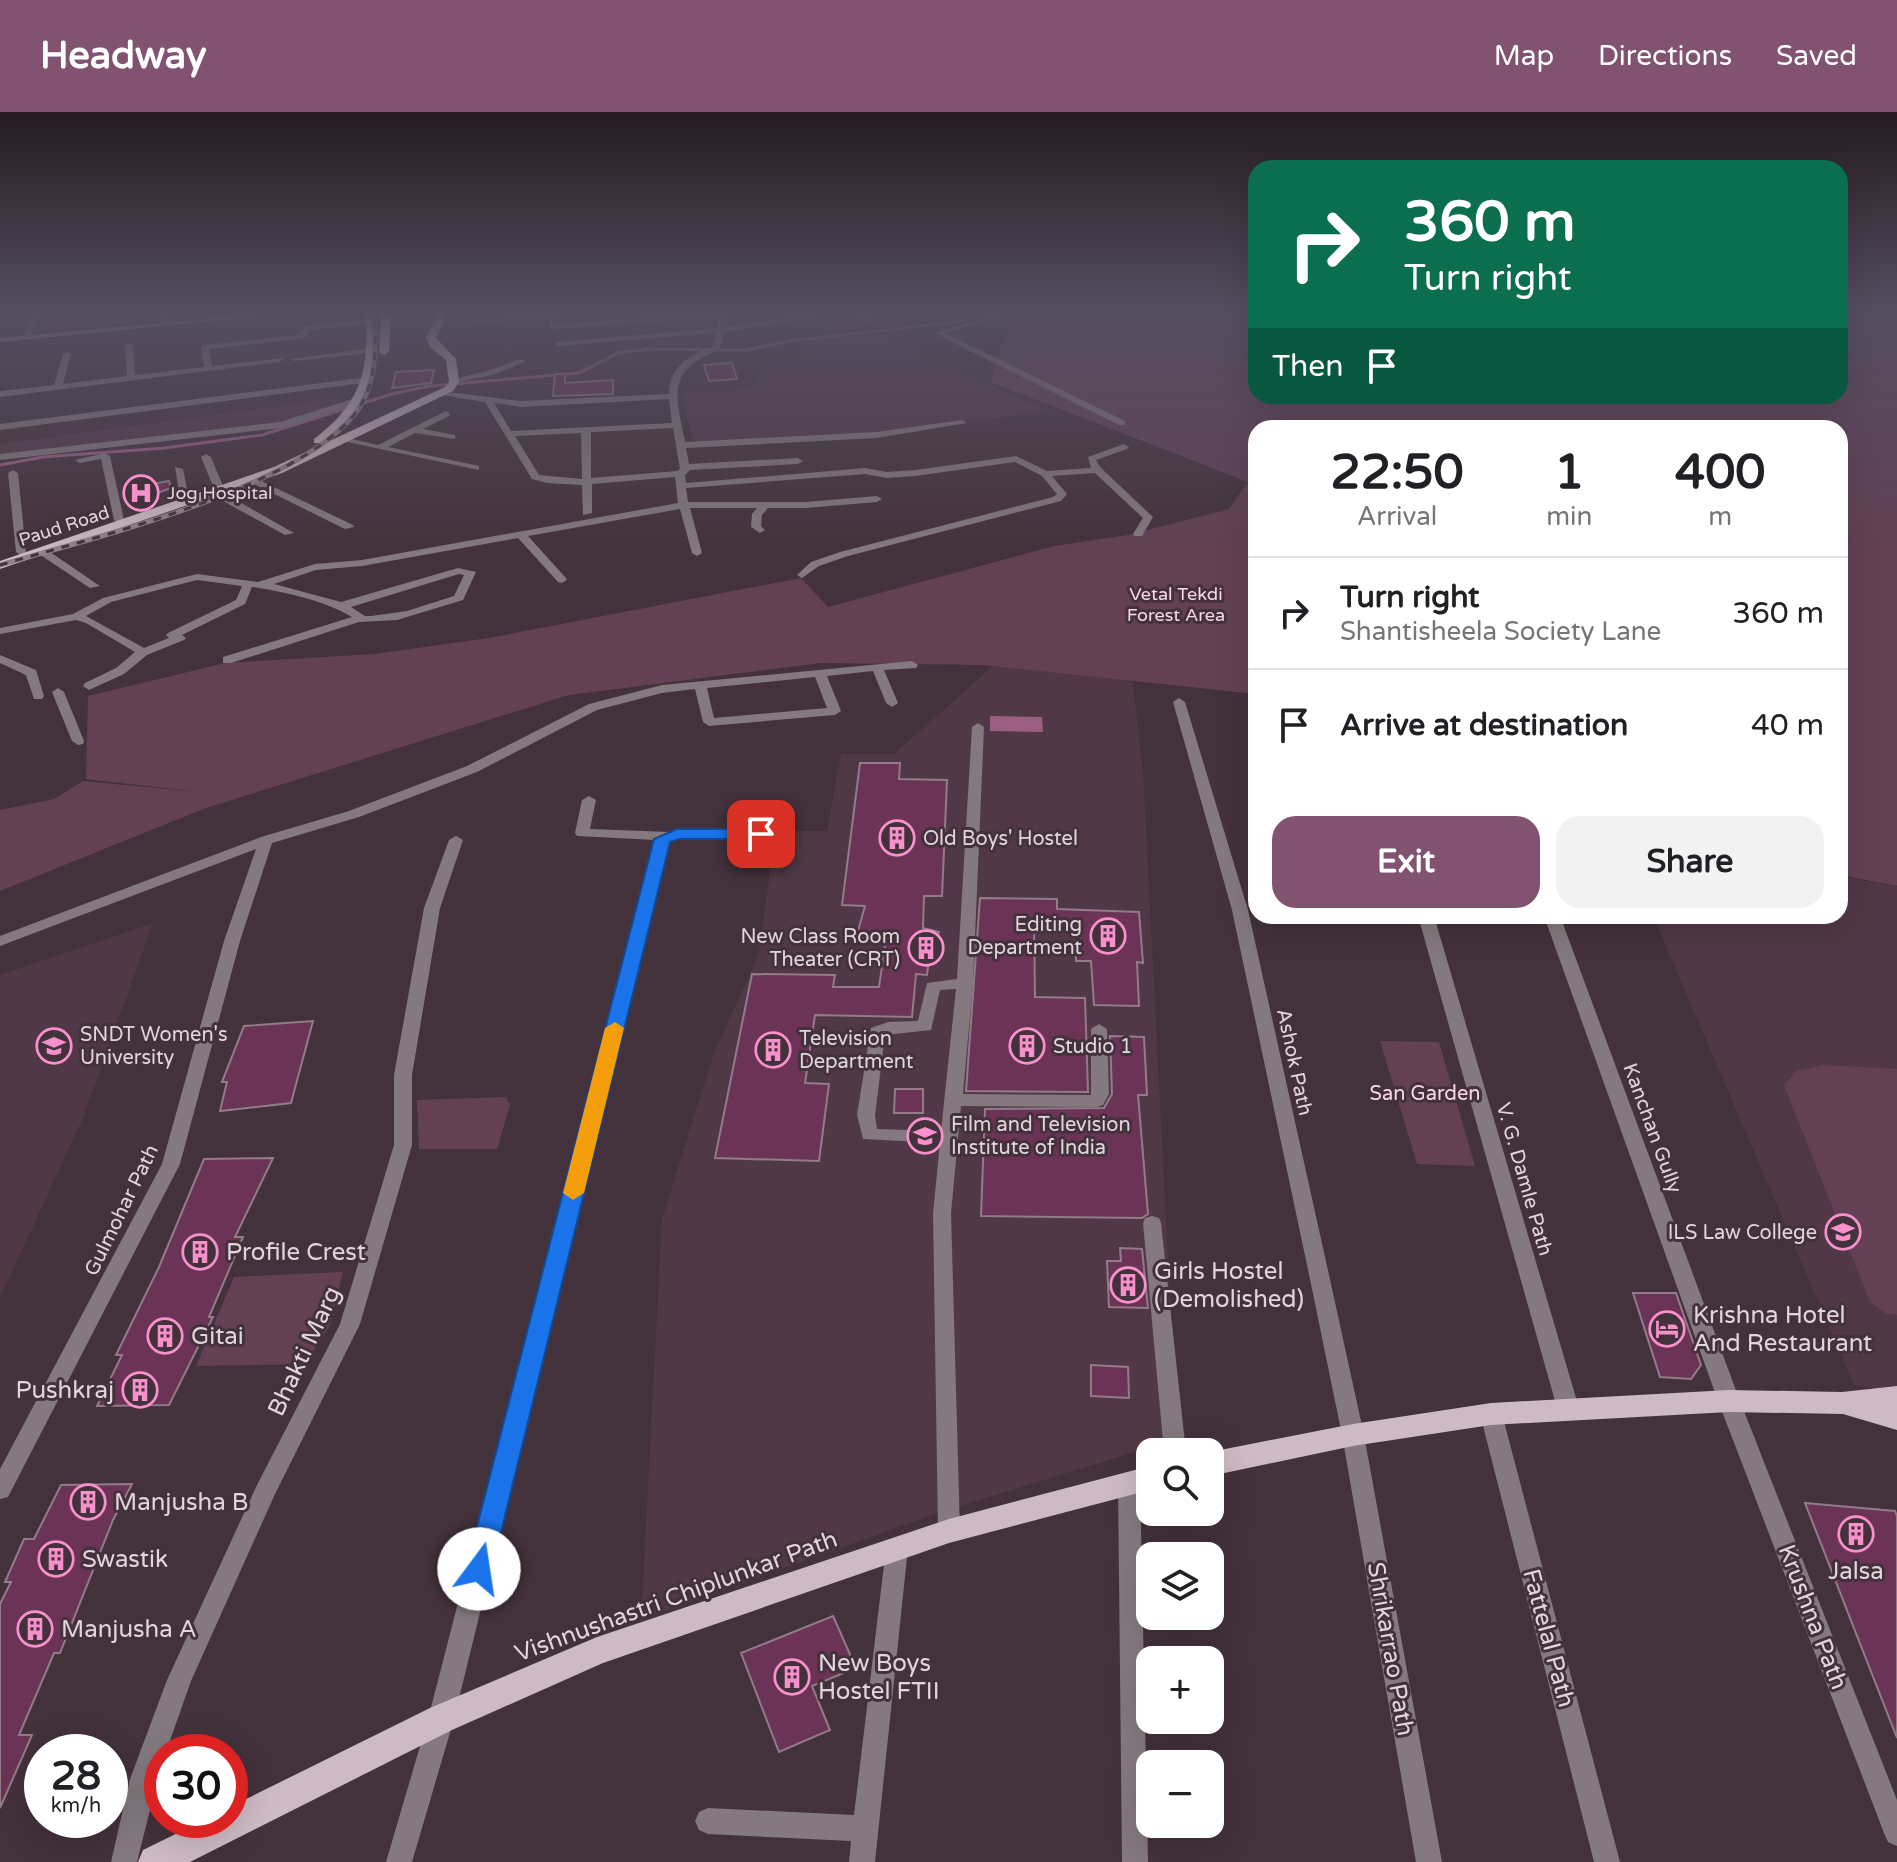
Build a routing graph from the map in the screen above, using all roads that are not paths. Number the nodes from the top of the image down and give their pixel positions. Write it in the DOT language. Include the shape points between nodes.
graph roads {
  1 [pos="277,392"];
  2 [pos="365,392"];
  3 [pos="368,392"];
  4 [pos="443,392"];
  5 [pos="674,392"];
  6 [pos="1058,392"];
  7 [pos="440,394"];
  8 [pos="674,396"];
  9 [pos="489,402"];
  10 [pos="360,408"];
  11 [pos="446,414"];
  12 [pos="382,421"];
  13 [pos="962,423"];
  14 [pos="1122,423"];
  15 [pos="679,425"];
  16 [pos="0,427"];
  17 [pos="414,430"];
  18 [pos="586,430"];
  19 [pos="509,434"];
  20 [pos="452,437"];
  21 [pos="343,440"];
  22 [pos="681,445"];
  23 [pos="380,447"];
  24 [pos="1124,447"];
  25 [pos="0,457"];
  26 [pos="206,457"];
  27 [pos="80,460"];
  28 [pos="798,461"];
  29 [pos="476,468"];
  30 [pos="178,469"];
  31 [pos="682,470"];
  32 [pos="1097,470"];
  33 [pos="13,473"];
  34 [pos="1045,474"];
  35 [pos="253,480"];
  36 [pos="585,480"];
  37 [pos="681,486"];
  38 [pos="217,490"];
  39 [pos="185,497"];
  40 [pos="877,499"];
  41 [pos="766,504"];
  42 [pos="684,505"];
  43 [pos="587,513"];
  44 [pos="119,520"];
  45 [pos="349,527"];
  46 [pos="760,530"];
  47 [pos="289,533"];
  48 [pos="1138,534"];
  49 [pos="522,536"];
  50 [pos="21,552"];
  51 [pos="43,552"];
  52 [pos="697,553"];
  53 [pos="0,558"];
  54 [pos="0,565"];
  55 [pos="802,575"];
  56 [pos="562,580"];
  57 [pos="254,585"];
  58 [pos="94,586"];
  59 [pos="341,606"];
  60 [pos="76,617"];
  61 [pos="358,619"];
  62 [pos="0,631"];
  63 [pos="143,652"];
  64 [pos="0,659"];
  65 [pos="227,660"];
  66 [pos="912,665"];
  67 [pos="877,667"];
  68 [pos="819,672"];
  69 [pos="700,685"];
  70 [pos="89,686"];
  71 [pos="58,692"];
  72 [pos="38,696"];
  73 [pos="1179,702"];
  74 [pos="892,703"];
  75 [pos="978,727"];
  76 [pos="78,741"];
  77 [pos="589,800"];
  78 [pos="761,834"];
  79 [pos="667,836"];
  80 [pos="266,840"];
  81 [pos="456,840"];
  82 [pos="1428,924"];
  83 [pos="1555,924"];
  84 [pos="0,941"];
  85 [pos="965,983"];
  86 [pos="1099,1029"];
  87 [pos="953,1100"];
  88 [pos="949,1137"];
  89 [pos="1152,1223"];
  90 [pos="1897,1397"];
  91 [pos="1729,1401"];
  92 [pos="1842,1403"];
  93 [pos="1568,1408"];
  94 [pos="1491,1414"];
  95 [pos="1897,1419"];
  96 [pos="1353,1435"];
  97 [pos="1174,1438"];
  98 [pos="1224,1461"];
  99 [pos="1136,1481"];
  100 [pos="0,1490"];
  101 [pos="1139,1526"];
  102 [pos="949,1531"];
  103 [pos="897,1548"];
  104 [pos="441,1719"];
  105 [pos="708,1821"];
  106 [pos="865,1829"];
  107 [pos="1897,1833"];
  108 [pos="164,1860"];
  109 [pos="124,1862"];
  110 [pos="399,1862"];
  111 [pos="862,1862"];
  112 [pos="1135,1862"];
  113 [pos="1429,1862"];
  114 [pos="1607,1862"];
  1 -- 16 [label="street"];
  2 -- 10 [label="main road"];
  3 -- 10 [label="main road"];
  4 -- 7 [label="main road, Paud Road"];
  5 -- 8 [label="street"];
  6 -- 14 [label="street"];
  7 -- 9 [label="street"];
  7 -- 12 [label="main road, Paud Road"];
  8 -- 9 [label="street"];
  8 -- 15 [label="street"];
  9 -- 19 [label="street"];
  10 -- 12 [label="main road"];
  10 -- 25 [label="street" via="281,425"];
  10 -- 38 [label="main road, Paud Road" via="305,448"];
  11 -- 17 [label="street"];
  12 -- 21 [label="main road, Paud Road"];
  13 -- 22 [label="street" via="876,435"];
  15 -- 18 [label="street"];
  15 -- 22 [label="street"];
  17 -- 20 [label="street"];
  17 -- 23 [label="street"];
  18 -- 19 [label="street"];
  18 -- 36 [label="street"];
  19 -- 36 [label="street" via="535,477 549,482"];
  21 -- 23 [label="street"];
  21 -- 35 [label="main road, Paud Road"];
  22 -- 31 [label="street"];
  23 -- 29 [label="street"];
  24 -- 32 [label="street" via="1091,459"];
  26 -- 38 [label="street"];
  27 -- 44 [label="street" via="105,456"];
  28 -- 31 [label="street"];
  30 -- 39 [label="street"];
  31 -- 36 [label="street"];
  31 -- 37 [label="street"];
  32 -- 34 [label="street"];
  32 -- 48 [label="street" via="1148,517"];
  33 -- 50 [label="street"];
  34 -- 37 [label="street" via="1016,459 915,473 865,471"];
  34 -- 55 [label="street" via="1062,497 844,554 815,564"];
  35 -- 38 [label="main road, Paud Road"];
  35 -- 45 [label="street"];
  36 -- 43 [label="street"];
  37 -- 42 [label="street"];
  38 -- 39 [label="main road, Paud Road"];
  38 -- 47 [label="street"];
  38 -- 51 [label="main road, Paud Road"];
  39 -- 44 [label="main road, Paud Road"];
  40 -- 41 [label="street"];
  41 -- 42 [label="street"];
  41 -- 46 [label="street" via="756,519"];
  42 -- 49 [label="street"];
  42 -- 52 [label="street"];
  44 -- 50 [label="main road, Paud Road"];
  49 -- 56 [label="street"];
  49 -- 57 [label="street" via="315,567"];
  50 -- 53 [label="main road, Paud Road"];
  51 -- 54 [label="main road, Paud Road"];
  51 -- 58 [label="street"];
  57 -- 59 [label="street"];
  57 -- 60 [label="street" via="197,577 107,600"];
  57 -- 63 [label="street" via="241,602 172,635 180,638"];
  59 -- 61 [label="street"];
  59 -- 61 [label="street" via="458,571 471,572 459,598 405,616"];
  60 -- 62 [label="street"];
  60 -- 63 [label="street"];
  61 -- 65 [label="street"];
  63 -- 70 [label="street"];
  64 -- 72 [label="street" via="32,673"];
  66 -- 67 [label="street"];
  67 -- 68 [label="street"];
  67 -- 74 [label="street"];
  68 -- 69 [label="street"];
  68 -- 69 [label="street" via="835,711 709,722"];
  69 -- 80 [label="street" via="593,707 472,769 354,814"];
  71 -- 76 [label="street"];
  73 -- 96 [label="street, Ashok Path" via="1240,910"];
  75 -- 85 [label="street"];
  77 -- 79 [label="street" via="582,833"];
  78 -- 79 [label="street"];
  79 -- 104 [label="street" via="658,854"];
  80 -- 84 [label="street"];
  80 -- 100 [label="street, Gulmohar Path" via="232,941 171,1164"];
  81 -- 109 [label="street, Bhakti Marg" via="432,908 403,1075 403,1145 350,1324 179,1680 143,1779"];
  82 -- 93 [label="street, V. G. Damle Path"];
  83 -- 91 [label="street, Kanchan Gully"];
  85 -- 87 [label="street"];
  85 -- 88 [label="street" via="933,986 925,1026 877,1032 866,1115 869,1135"];
  86 -- 87 [label="street" via="1097,1101"];
  87 -- 88 [label="street"];
  88 -- 102 [label="street" via="942,1213"];
  89 -- 97 [label="street"];
  90 -- 92 [label="main road"];
  91 -- 92 [label="main road"];
  91 -- 93 [label="main road"];
  91 -- 107 [label="street, Krushna Path"];
  92 -- 95 [label="main road"];
  93 -- 94 [label="main road"];
  94 -- 96 [label="main road"];
  94 -- 114 [label="street, Fattelal Path"];
  96 -- 98 [label="main road"];
  96 -- 113 [label="street, Shrikarrao Path"];
  99 -- 102 [label="main road, Vishnushastri Chiplunkar Path"];
  101 -- 112 [label="street"];
  102 -- 103 [label="main road, Vishnushastri Chiplunkar Path"];
  103 -- 104 [label="main road, Vishnushastri Chiplunkar Path" via="597,1651"];
  103 -- 106 [label="street"];
  104 -- 108 [label="main road, Vishnushastri Chiplunkar Path"];
  104 -- 110 [label="street"];
  105 -- 106 [label="street"];
  106 -- 111 [label="street"];
}
